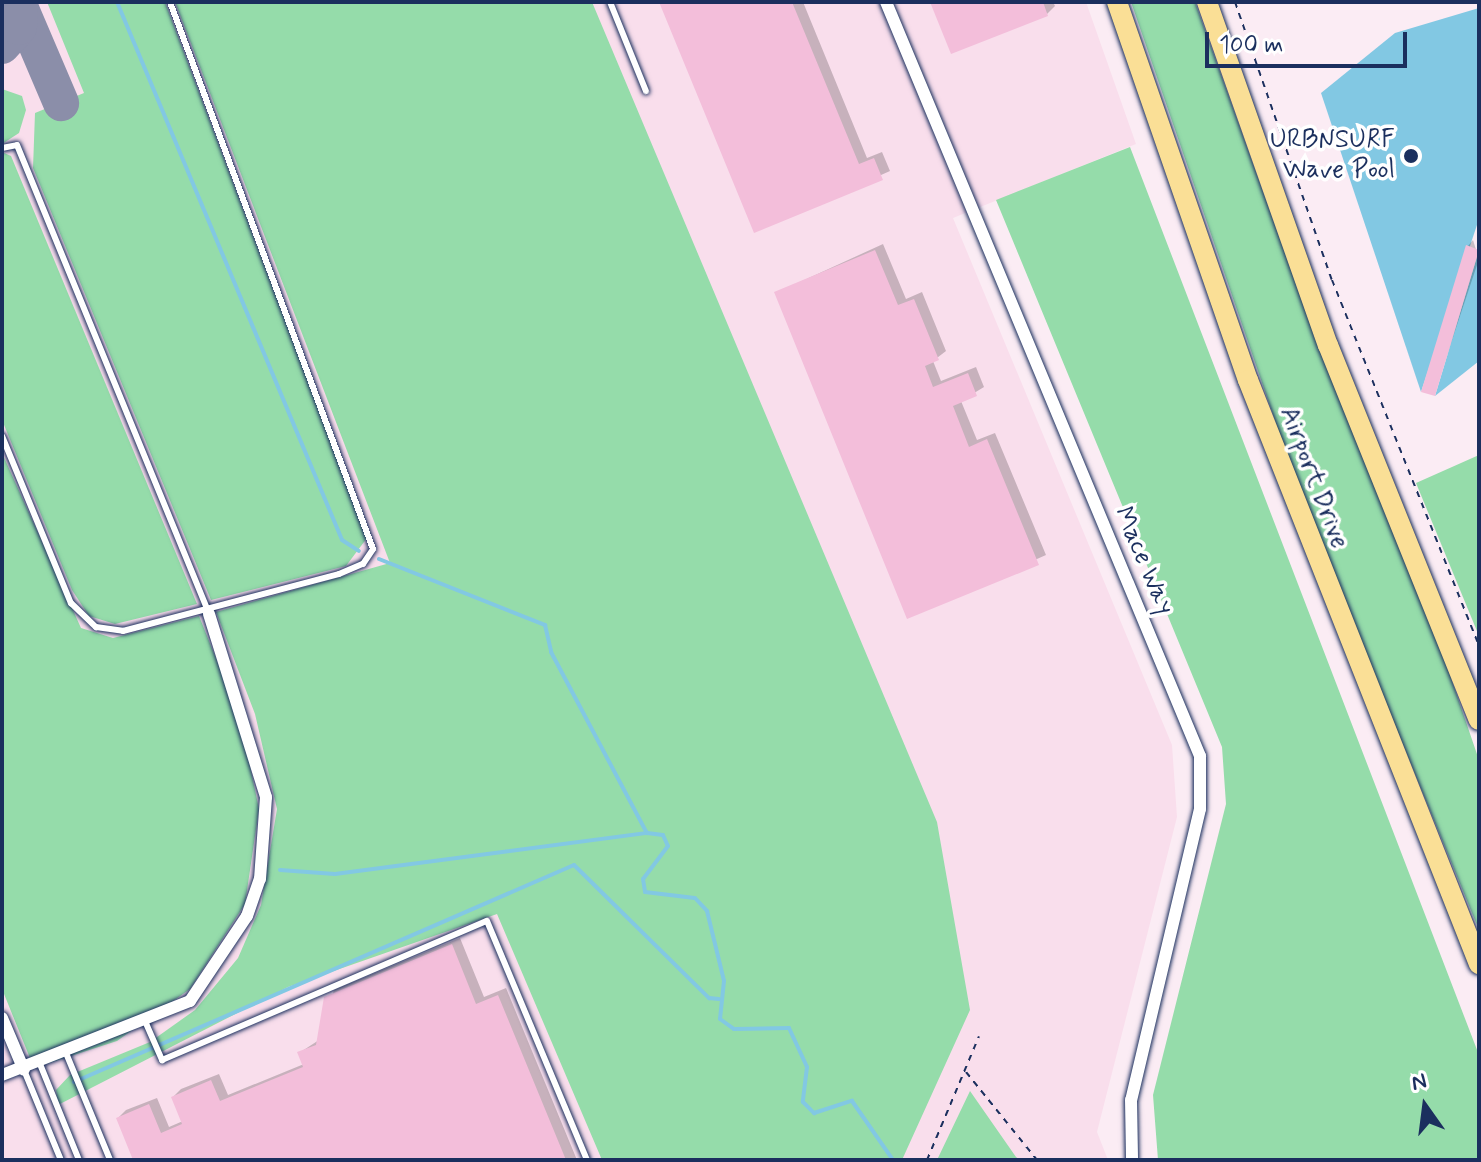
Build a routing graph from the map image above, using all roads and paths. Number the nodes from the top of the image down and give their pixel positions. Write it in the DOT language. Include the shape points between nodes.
graph roads {
  1 [pos="170,2"];
  2 [pos="610,2"];
  3 [pos="886,2"];
  4 [pos="1117,2"];
  5 [pos="1207,2"];
  6 [pos="1235,2"];
  7 [pos="646,91"];
  8 [pos="2,148"];
  9 [pos="2,436"];
  10 [pos="208,611"];
  11 [pos="1479,645"];
  12 [pos="1479,720"];
  13 [pos="1479,964"];
  14 [pos="2,1018"];
  15 [pos="145,1021"];
  16 [pos="979,1036"];
  17 [pos="66,1053"];
  18 [pos="40,1064"];
  19 [pos="24,1070"];
  20 [pos="966,1071"];
  21 [pos="2,1075"];
  22 [pos="61,1160"];
  23 [pos="79,1160"];
  24 [pos="110,1160"];
  25 [pos="587,1160"];
  26 [pos="927,1160"];
  27 [pos="1037,1160"];
  28 [pos="1132,1160"];
  1 -- 10 [label="lane" via="373,539 369,558 353,570"];
  2 -- 7 [label="lane"];
  3 -- 28 [label="street, Mace Way" via="1200,756 1200,809 1131,1100"];
  4 -- 13 [label="main road, Airport Drive" via="1248,380"];
  5 -- 12 [label="main road" via="1328,345"];
  6 -- 11 [label="path" via="1332,280"];
  8 -- 10 [label="lane" via="17,145"];
  9 -- 10 [label="lane" via="71,603 86,622 123,631"];
  10 -- 15 [label="street" via="266,797 260,879 224,959 190,1001"];
  14 -- 19 [label="street"];
  15 -- 17 [label="street"];
  15 -- 25 [label="lane" via="162,1060 487,921"];
  16 -- 20 [label="path"];
  17 -- 18 [label="street"];
  17 -- 24 [label="lane"];
  18 -- 19 [label="street"];
  18 -- 23 [label="lane"];
  19 -- 21 [label="street"];
  19 -- 22 [label="lane"];
  20 -- 26 [label="path"];
  20 -- 27 [label="path"];
}
